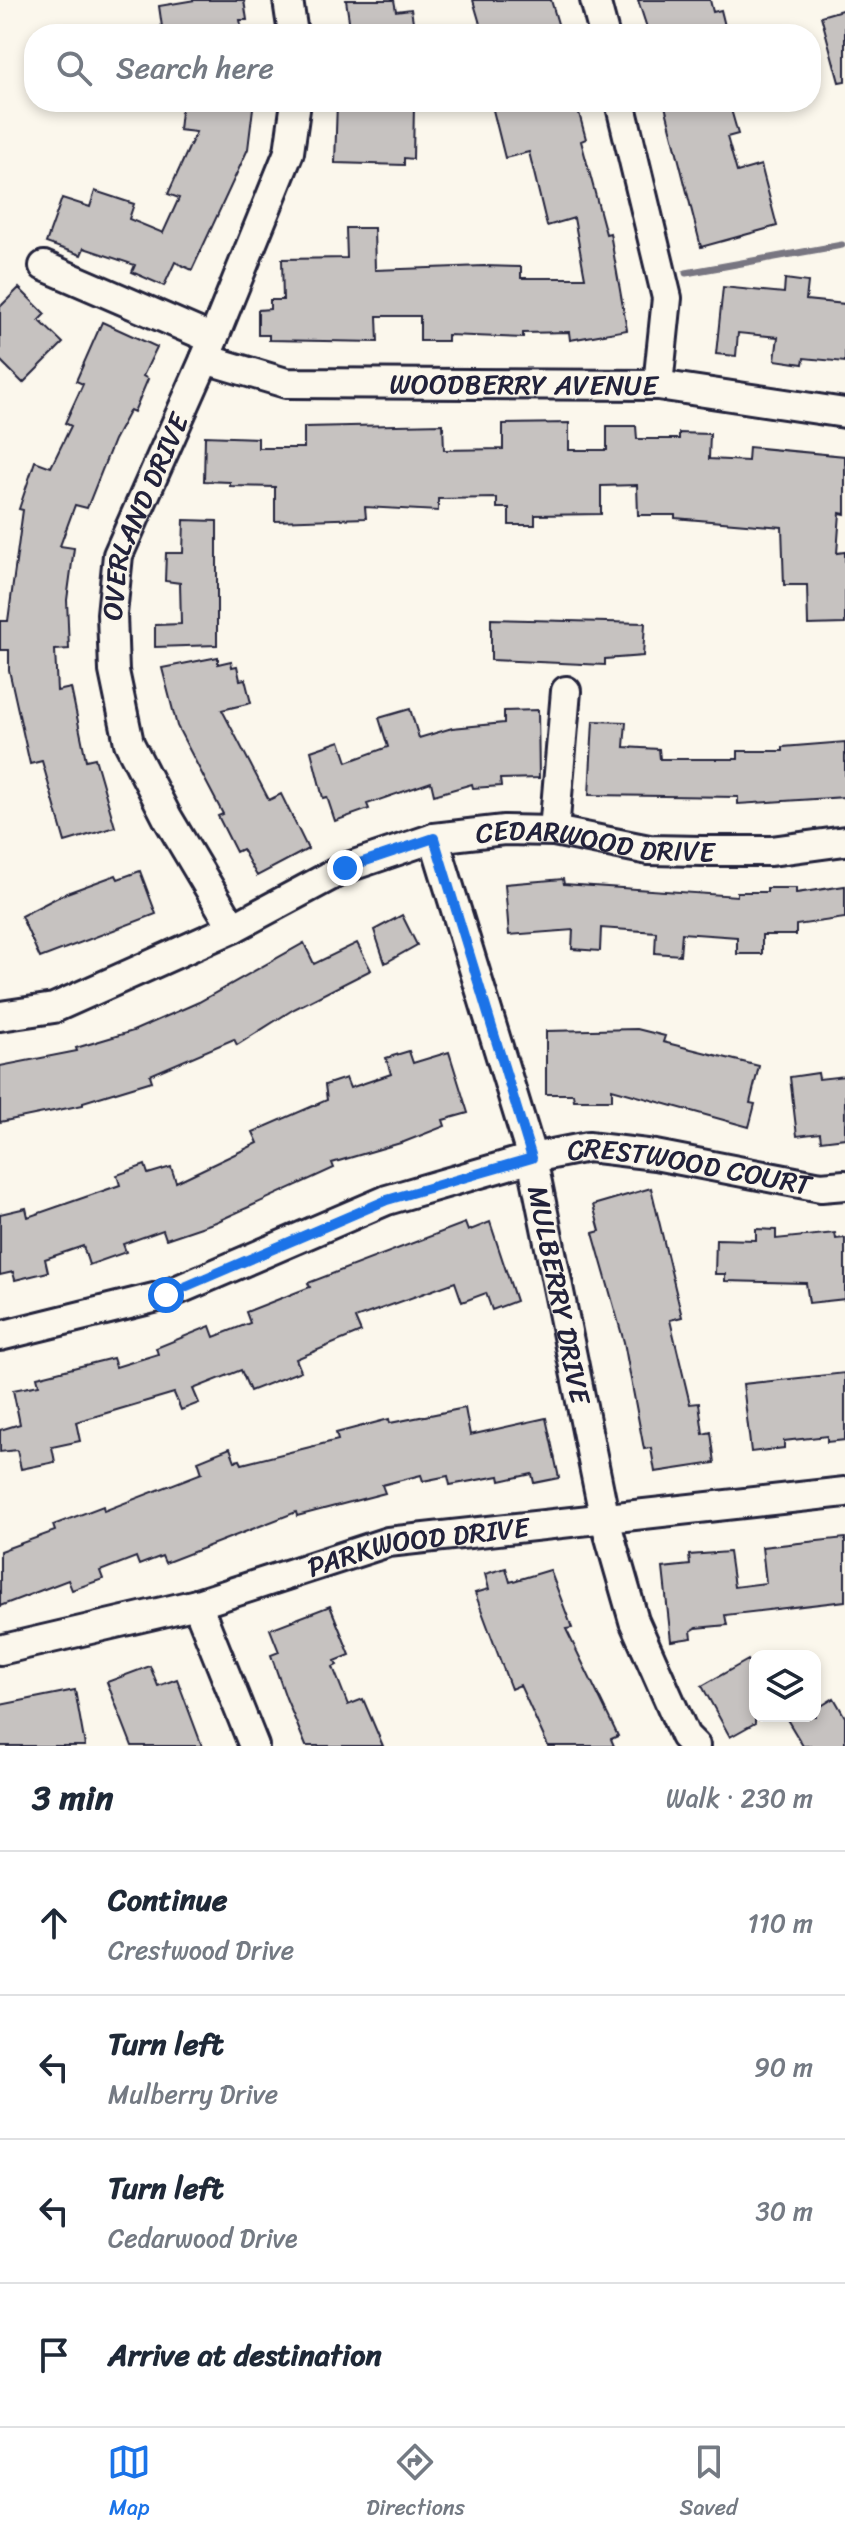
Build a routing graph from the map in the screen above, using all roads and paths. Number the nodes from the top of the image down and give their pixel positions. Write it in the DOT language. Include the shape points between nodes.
graph roads {
  1 [pos="288,0"];
  2 [pos="595,0"];
  3 [pos="292,24"];
  4 [pos="601,24"];
  5 [pos="295,112"];
  6 [pos="622,112"];
  7 [pos="44,266"];
  8 [pos="209,349"];
  9 [pos="658,385"];
  10 [pos="845,413"];
  11 [pos="566,691"];
  12 [pos="554,831"];
  13 [pos="434,838"];
  14 [pos="845,841"];
  15 [pos="233,928"];
  16 [pos="0,1016"];
  17 [pos="532,1158"];
  18 [pos="845,1185"];
  19 [pos="0,1336"];
  20 [pos="845,1492"];
  21 [pos="605,1520"];
  22 [pos="197,1604"];
  23 [pos="0,1650"];
  24 [pos="254,1746"];
  25 [pos="695,1746"];
  1 -- 3 [label="street"];
  2 -- 4 [label="street"];
  5 -- 8 [label="street, OVERLAND DRIVE" via="289,152"];
  6 -- 9 [label="street" via="667,298"];
  7 -- 8 [label="street, WOODBERRY AVENUE"];
  8 -- 9 [label="street, WOODBERRY AVENUE" via="286,383"];
  8 -- 15 [label="street, OVERLAND DRIVE" via="118,555 114,671 129,743"];
  9 -- 10 [label="street, WOODBERRY AVENUE"];
  11 -- 12 [label="street"];
  12 -- 13 [label="street, CEDARWOOD DRIVE"];
  12 -- 14 [label="street, CEDARWOOD DRIVE" via="649,850 771,851"];
  13 -- 15 [label="street, CEDARWOOD DRIVE" via="345,868"];
  13 -- 17 [label="street, MULBERRY DRIVE"];
  15 -- 16 [label="street, CEDARWOOD DRIVE" via="54,1008"];
  17 -- 18 [label="street, CRESTWOOD COURT" via="588,1147 821,1187"];
  17 -- 19 [label="street, CRESTWOOD COURT" via="387,1200 166,1295"];
  17 -- 21 [label="street, MULBERRY DRIVE"];
  20 -- 21 [label="street, PARKWOOD DRIVE"];
  21 -- 22 [label="street, PARKWOOD DRIVE" via="388,1542"];
  21 -- 25 [label="street, MULBERRY DRIVE" via="634,1621 685,1736"];
  22 -- 23 [label="street, PARKWOOD DRIVE"];
  22 -- 24 [label="street"];
}
